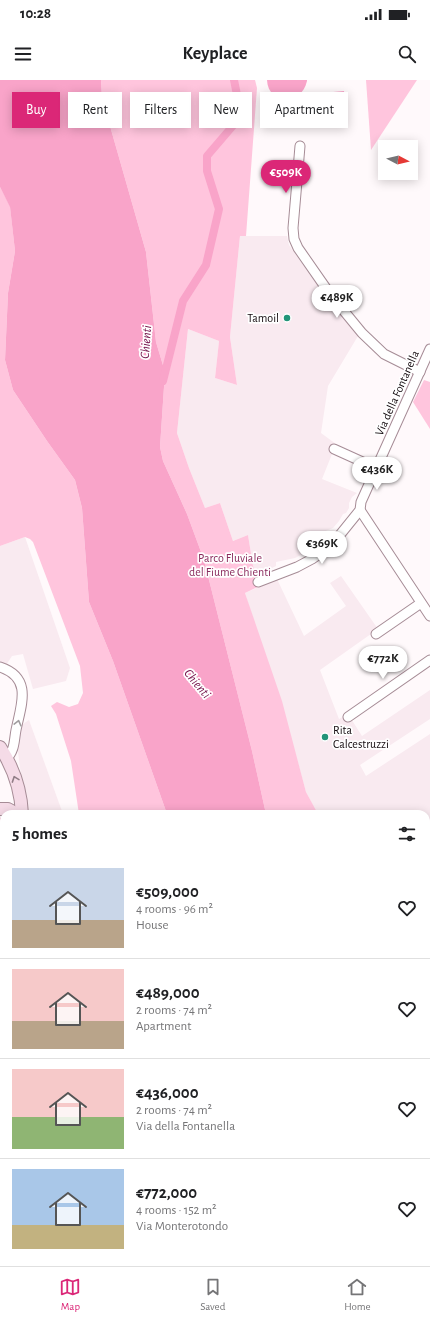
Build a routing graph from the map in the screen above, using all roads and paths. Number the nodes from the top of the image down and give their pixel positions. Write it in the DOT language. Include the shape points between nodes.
graph roads {
  1 [pos="300,150"];
  2 [pos="430,349"];
  3 [pos="420,372"];
  4 [pos="334,449"];
  5 [pos="376,468"];
  6 [pos="360,510"];
  7 [pos="258,582"];
  8 [pos="421,603"];
  9 [pos="430,616"];
  10 [pos="376,634"];
  11 [pos="430,660"];
  12 [pos="0,667"];
  13 [pos="348,717"];
  14 [pos="0,747"];
  15 [pos="6,759"];
  16 [pos="0,809"];
  17 [pos="10,810"];
  18 [pos="21,810"];
  1 -- 3 [label="street" via="294,233 298,248 330,294 362,333 384,354"];
  2 -- 3 [label="street, Via della Fontanella"];
  3 -- 5 [label="street, Via della Fontanella"];
  4 -- 5 [label="street"];
  5 -- 6 [label="street, Via della Fontanella"];
  6 -- 7 [label="street, Via della Fontanella" via="335,541 312,559"];
  6 -- 8 [label="street"];
  8 -- 9 [label="street"];
  8 -- 10 [label="street"];
  11 -- 13 [label="street"];
  15 -- 12 [label="street, one-way" via="13,748 23,696 15,675"];
  14 -- 15 [label="main road"];
  18 -- 15 [label="main road, one-way" via="18,787"];
  16 -- 17 [label="main road"];
}
